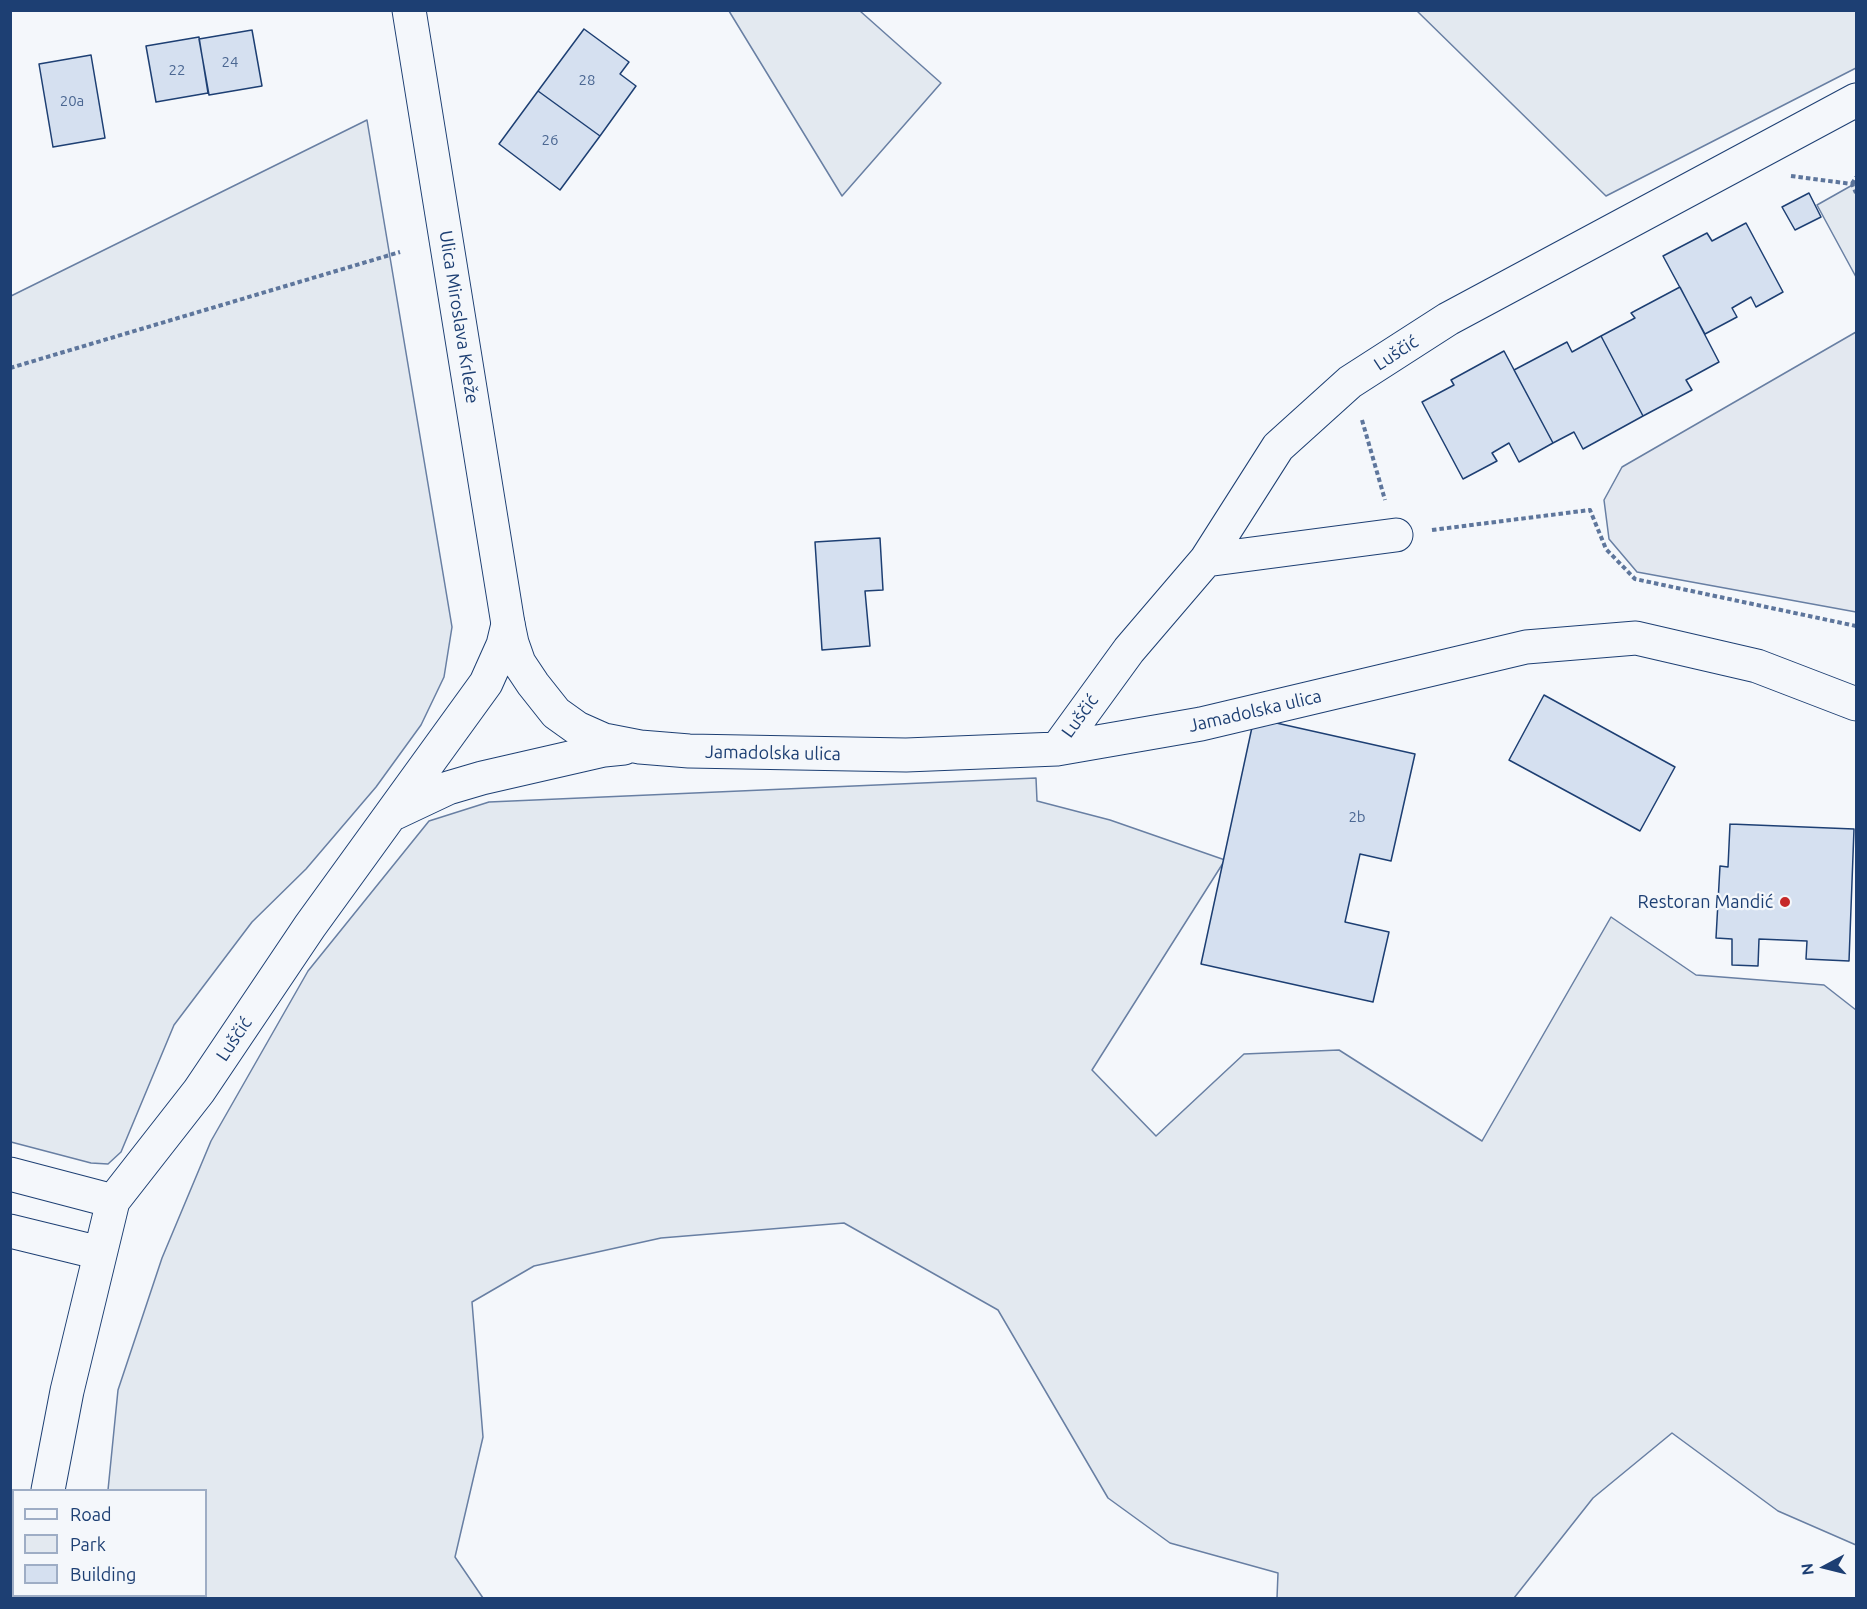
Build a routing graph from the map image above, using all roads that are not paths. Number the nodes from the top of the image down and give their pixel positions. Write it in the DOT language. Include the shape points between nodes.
graph roads {
  1 [pos="409,10"];
  2 [pos="1857,100"];
  3 [pos="1410,533"];
  4 [pos="1206,560"];
  5 [pos="508,624"];
  6 [pos="1857,704"];
  7 [pos="640,747"];
  8 [pos="1057,748"];
  9 [pos="391,816"];
  10 [pos="10,1174"];
  11 [pos="113,1201"];
  12 [pos="10,1231"];
  13 [pos="100,1253"];
  14 [pos="48,1489"];
  1 -- 5 [label="street, Ulica Miroslava Krleže"];
  2 -- 4 [label="street, Luščić" via="1448,320 1350,382 1278,447"];
  3 -- 4 [label="street"];
  4 -- 8 [label="street, Luščić" via="1129,650"];
  5 -- 7 [label="street, Jamadolska ulica" via="519,663 556,713 604,740"];
  5 -- 9 [label="street, Luščić" via="486,683"];
  6 -- 8 [label="street, Jamadolska ulica" via="1757,666 1636,638 1526,647 1201,724"];
  7 -- 8 [label="street, Jamadolska ulica" via="906,754"];
  7 -- 9 [label="street, Jamadolska ulica" via="604,750 482,778 448,788"];
  9 -- 11 [label="street, Luščić" via="310,926 199,1091"];
  10 -- 11 [label="street"];
  11 -- 13 [label="street, Luščić"];
  12 -- 13 [label="street"];
  13 -- 14 [label="street, Luščić"];
}
